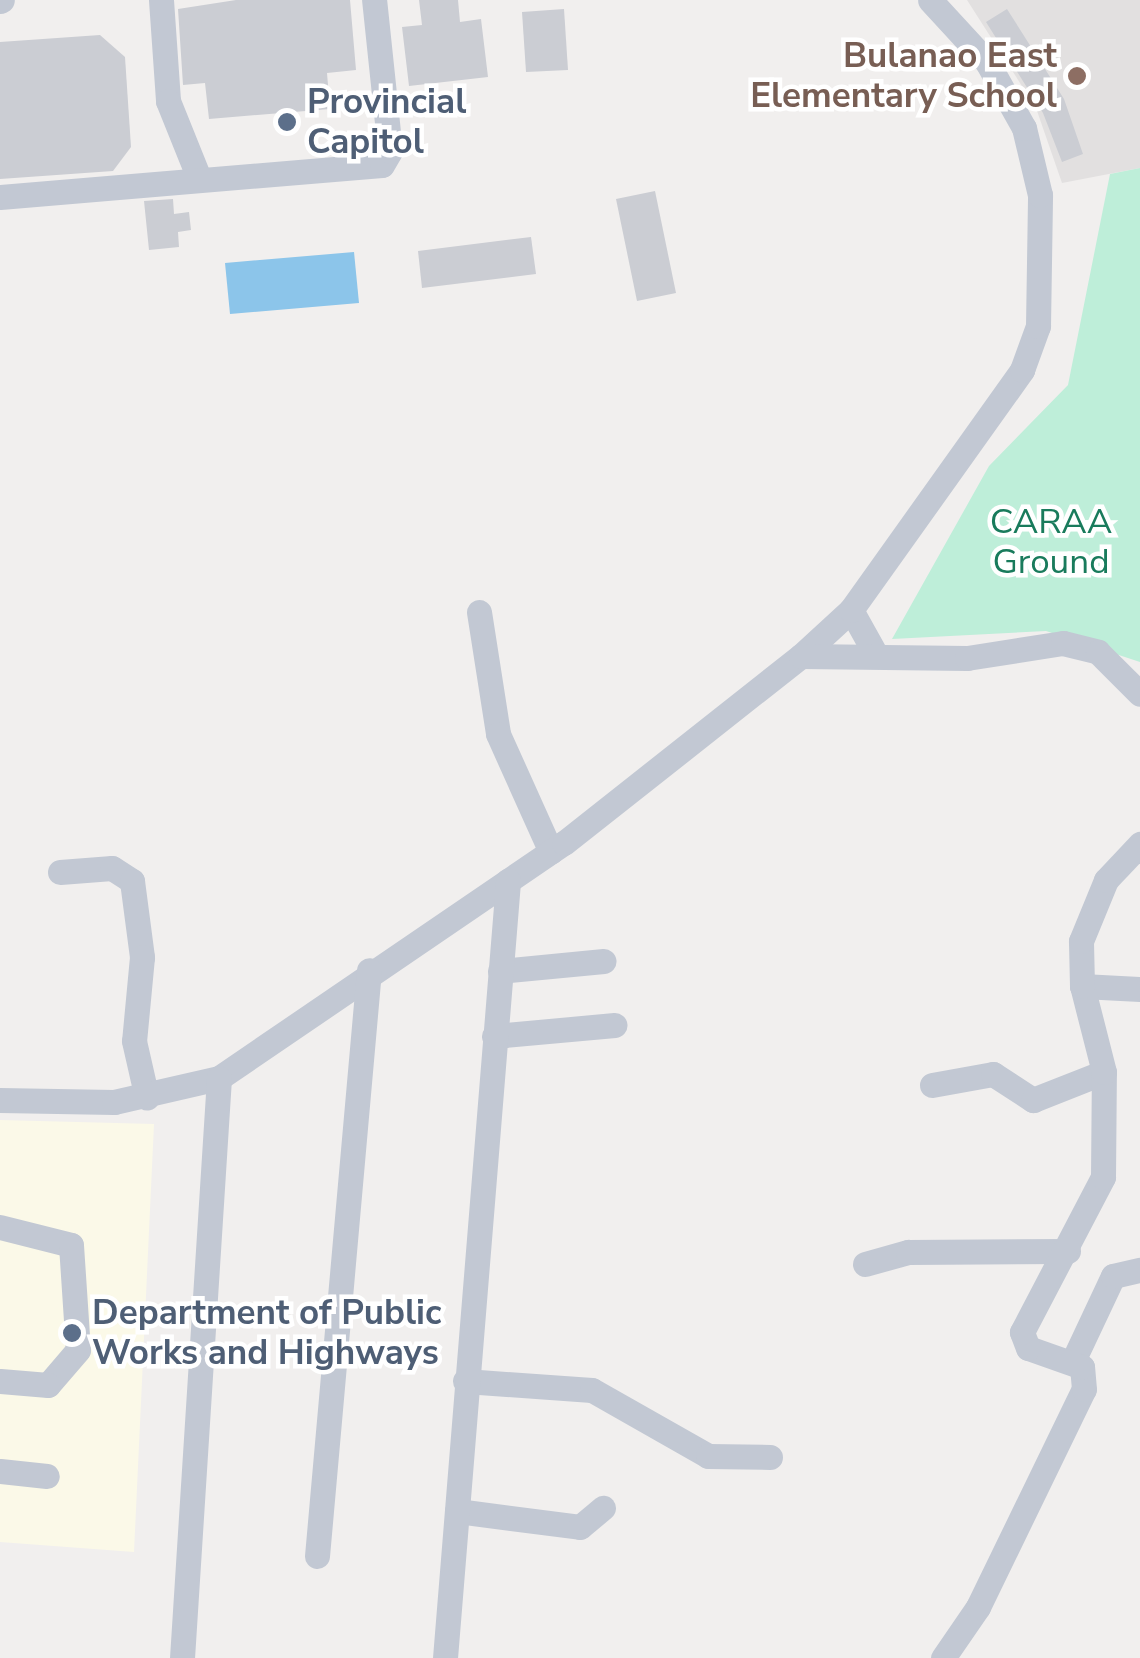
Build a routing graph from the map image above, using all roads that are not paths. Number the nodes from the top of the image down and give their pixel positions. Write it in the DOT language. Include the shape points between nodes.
graph roads {
  1 [pos="160,0"];
  2 [pos="374,0"];
  3 [pos="930,0"];
  4 [pos="199,178"];
  5 [pos="0,197"];
  6 [pos="850,610"];
  7 [pos="480,612"];
  8 [pos="876,655"];
  9 [pos="801,656"];
  10 [pos="1140,694"];
  11 [pos="1140,844"];
  12 [pos="551,852"];
  13 [pos="60,872"];
  14 [pos="508,881"];
  15 [pos="604,961"];
  16 [pos="369,970"];
  17 [pos="500,971"];
  18 [pos="1082,986"];
  19 [pos="1140,989"];
  20 [pos="614,1026"];
  21 [pos="494,1036"];
  22 [pos="1104,1072"];
  23 [pos="220,1078"];
  24 [pos="932,1085"];
  25 [pos="147,1098"];
  26 [pos="0,1100"];
  27 [pos="0,1227"];
  28 [pos="1068,1252"];
  29 [pos="865,1264"];
  30 [pos="1140,1270"];
  31 [pos="1072,1362"];
  32 [pos="0,1380"];
  33 [pos="465,1380"];
  34 [pos="770,1458"];
  35 [pos="0,1471"];
  36 [pos="47,1476"];
  37 [pos="603,1508"];
  38 [pos="456,1512"];
  39 [pos="316,1556"];
  40 [pos="182,1658"];
  41 [pos="446,1658"];
  42 [pos="943,1658"];
  1 -- 4 [label="street" via="168,101"];
  2 -- 4 [label="street" via="390,151 382,166"];
  3 -- 6 [label="street" via="986,62 1024,128 1046,274 1022,370"];
  4 -- 5 [label="street"];
  6 -- 8 [label="street"];
  6 -- 9 [label="street"];
  7 -- 12 [label="street" via="498,734"];
  8 -- 9 [label="street"];
  8 -- 10 [label="street" via="967,658 1078,645"];
  9 -- 12 [label="street"];
  11 -- 18 [label="street" via="1088,909"];
  12 -- 14 [label="street"];
  13 -- 25 [label="street" via="112,868 132,881 142,958 134,1041"];
  14 -- 16 [label="street"];
  14 -- 17 [label="street"];
  15 -- 17 [label="street"];
  16 -- 23 [label="street"];
  16 -- 39 [label="street"];
  17 -- 21 [label="street"];
  18 -- 19 [label="street"];
  18 -- 22 [label="street"];
  20 -- 21 [label="street"];
  21 -- 33 [label="street"];
  22 -- 24 [label="street" via="1033,1100 993,1074"];
  22 -- 28 [label="street" via="1103,1177"];
  23 -- 25 [label="street"];
  23 -- 40 [label="street"];
  25 -- 26 [label="street"];
  27 -- 32 [label="street" via="71,1245 78,1314 78,1350 66,1372 48,1385"];
  28 -- 29 [label="street" via="908,1252"];
  28 -- 31 [label="street" via="1022,1339"];
  30 -- 31 [label="street" via="1114,1276"];
  31 -- 42 [label="street" via="1084,1389 978,1607"];
  33 -- 34 [label="street" via="592,1390 708,1456"];
  33 -- 38 [label="street"];
  35 -- 36 [label="street"];
  37 -- 38 [label="street" via="580,1527"];
  38 -- 41 [label="street"];
}
